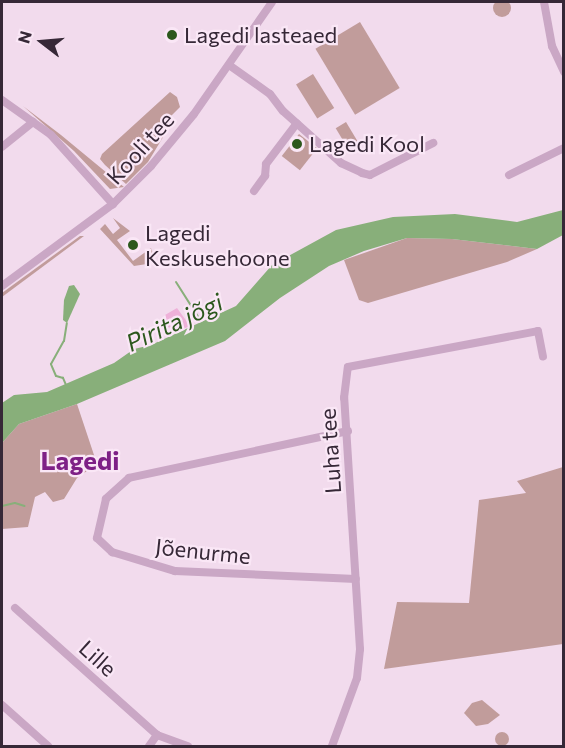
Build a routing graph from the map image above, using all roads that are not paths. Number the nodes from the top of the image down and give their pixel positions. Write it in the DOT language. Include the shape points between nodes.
graph roads {
  1 [pos="272,2"];
  2 [pos="544,2"];
  3 [pos="228,65"];
  4 [pos="564,72"];
  5 [pos="2,100"];
  6 [pos="33,122"];
  7 [pos="297,123"];
  8 [pos="433,143"];
  9 [pos="2,147"];
  10 [pos="564,148"];
  11 [pos="509,175"];
  12 [pos="254,191"];
  13 [pos="113,204"];
  14 [pos="2,286"];
  15 [pos="543,357"];
  16 [pos="348,431"];
  17 [pos="356,579"];
  18 [pos="15,608"];
  19 [pos="2,705"];
  20 [pos="157,735"];
  21 [pos="48,747"];
  22 [pos="149,747"];
  23 [pos="188,747"];
  24 [pos="332,747"];
  1 -- 3 [label="street, Kooli tee"];
  2 -- 4 [label="street" via="552,46"];
  3 -- 7 [label="street" via="270,94"];
  3 -- 13 [label="street, Kooli tee" via="165,152"];
  5 -- 6 [label="street"];
  6 -- 9 [label="street"];
  6 -- 13 [label="street" via="66,149"];
  7 -- 8 [label="street" via="341,163 369,175"];
  7 -- 12 [label="street" via="266,164 265,176"];
  10 -- 11 [label="street"];
  13 -- 14 [label="street, Kooli tee"];
  15 -- 16 [label="street, Luha tee" via="538,331 348,367 344,398"];
  16 -- 17 [label="street, Luha tee"];
  16 -- 17 [label="street, Jõenurme" via="129,478 106,499 97,538 112,552 175,571"];
  17 -- 24 [label="street, Luha tee" via="357,678"];
  18 -- 20 [label="street, Lille"];
  19 -- 21 [label="street"];
  20 -- 22 [label="street"];
  20 -- 23 [label="street, Lille"];
}
